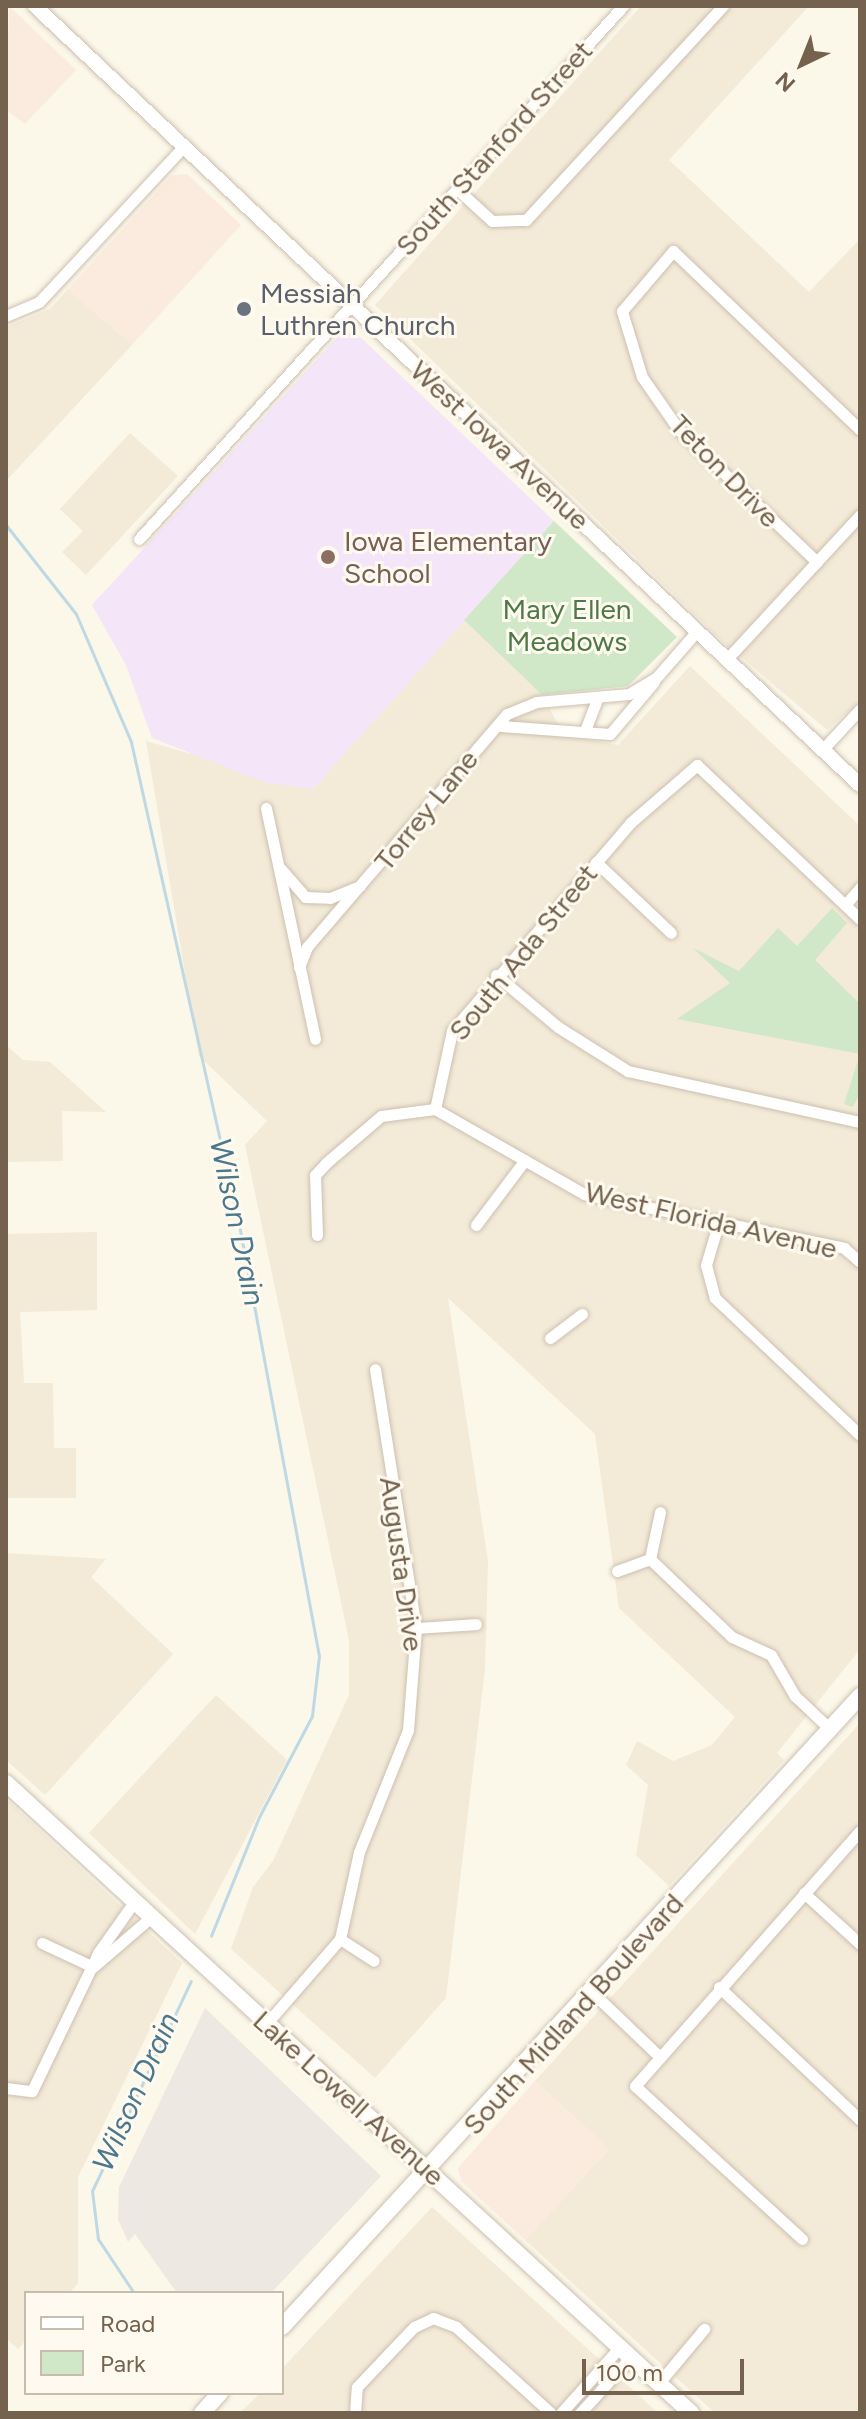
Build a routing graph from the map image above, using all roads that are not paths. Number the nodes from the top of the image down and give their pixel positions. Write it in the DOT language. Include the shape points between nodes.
graph roads {
  1 [pos="35,6"];
  2 [pos="623,6"];
  3 [pos="723,6"];
  4 [pos="184,146"];
  5 [pos="457,189"];
  6 [pos="353,305"];
  7 [pos="6,316"];
  8 [pos="860,430"];
  9 [pos="860,515"];
  10 [pos="139,539"];
  11 [pos="817,562"];
  12 [pos="697,631"];
  13 [pos="727,659"];
  14 [pos="656,678"];
  15 [pos="598,697"];
  16 [pos="860,709"];
  17 [pos="501,726"];
  18 [pos="586,728"];
  19 [pos="823,749"];
  20 [pos="860,785"];
  21 [pos="266,808"];
  22 [pos="277,861"];
  23 [pos="596,862"];
  24 [pos="366,884"];
  25 [pos="860,888"];
  26 [pos="845,905"];
  27 [pos="860,919"];
  28 [pos="671,933"];
  29 [pos="299,967"];
  30 [pos="496,975"];
  31 [pos="315,1039"];
  32 [pos="435,1109"];
  33 [pos="860,1122"];
  34 [pos="525,1160"];
  35 [pos="719,1221"];
  36 [pos="476,1225"];
  37 [pos="317,1235"];
  38 [pos="860,1262"];
  39 [pos="582,1314"];
  40 [pos="550,1338"];
  41 [pos="375,1369"];
  42 [pos="860,1435"];
  43 [pos="660,1512"];
  44 [pos="650,1559"];
  45 [pos="617,1571"];
  46 [pos="476,1624"];
  47 [pos="416,1628"];
  48 [pos="860,1696"];
  49 [pos="830,1729"];
  50 [pos="6,1783"];
  51 [pos="860,1831"];
  52 [pos="804,1893"];
  53 [pos="134,1902"];
  54 [pos="150,1918"];
  55 [pos="340,1939"];
  56 [pos="42,1943"];
  57 [pos="860,1944"];
  58 [pos="374,1961"];
  59 [pos="93,1967"];
  60 [pos="719,1987"];
  61 [pos="593,1993"];
  62 [pos="267,2023"];
  63 [pos="659,2056"];
  64 [pos="6,2088"];
  65 [pos="860,2120"];
  66 [pos="430,2172"];
  67 [pos="802,2239"];
  68 [pos="284,2325"];
  69 [pos="704,2329"];
  70 [pos="625,2353"];
  71 [pos="658,2384"];
  72 [pos="218,2395"];
  73 [pos="202,2413"];
  74 [pos="355,2413"];
  75 [pos="551,2413"];
  76 [pos="561,2413"];
  77 [pos="580,2413"];
  78 [pos="691,2413"];
  1 -- 4 [label="street, West Iowa Avenue"];
  2 -- 5 [label="street, South Stanford Street"];
  3 -- 5 [label="street" via="526,220 492,221"];
  4 -- 6 [label="street, West Iowa Avenue"];
  4 -- 7 [label="street" via="39,302"];
  5 -- 6 [label="street, South Stanford Street"];
  6 -- 10 [label="street, South Stanford Street"];
  6 -- 12 [label="street, West Iowa Avenue"];
  8 -- 11 [label="street, Teton Drive" via="673,251 622,311 642,377 679,430"];
  9 -- 11 [label="street"];
  11 -- 13 [label="street"];
  12 -- 13 [label="street, West Iowa Avenue"];
  12 -- 14 [label="street, Torrey Lane"];
  13 -- 19 [label="street, West Iowa Avenue"];
  14 -- 15 [label="street, Torrey Lane" via="629,694"];
  14 -- 18 [label="street" via="616,731"];
  15 -- 17 [label="street, Torrey Lane" via="516,707"];
  15 -- 18 [label="street"];
  16 -- 19 [label="street"];
  17 -- 18 [label="street"];
  17 -- 24 [label="street, Torrey Lane" via="456,767"];
  19 -- 20 [label="street, West Iowa Avenue"];
  21 -- 22 [label="street"];
  22 -- 24 [label="street" via="305,897 330,898"];
  22 -- 29 [label="street"];
  23 -- 26 [label="street, South Ada Street" via="697,765"];
  23 -- 28 [label="street"];
  23 -- 30 [label="street, South Ada Street"];
  24 -- 29 [label="street, Torrey Lane" via="307,947"];
  25 -- 26 [label="street"];
  26 -- 27 [label="street"];
  29 -- 31 [label="street"];
  30 -- 32 [label="street, South Ada Street" via="452,1031"];
  30 -- 33 [label="street" via="558,1027 628,1071"];
  32 -- 34 [label="street, West Florida Avenue"];
  32 -- 37 [label="street" via="381,1116 315,1175"];
  34 -- 35 [label="street, West Florida Avenue" via="584,1194"];
  34 -- 36 [label="street"];
  35 -- 38 [label="street, West Florida Avenue" via="844,1248"];
  35 -- 42 [label="street" via="706,1265 715,1298"];
  39 -- 40 [label="street"];
  41 -- 47 [label="street, Augusta Drive"];
  43 -- 44 [label="street"];
  44 -- 45 [label="street"];
  44 -- 49 [label="street" via="732,1637 771,1655 795,1696"];
  46 -- 47 [label="street"];
  47 -- 55 [label="street, Augusta Drive" via="408,1730 359,1852"];
  48 -- 49 [label="main road, South Midland Boulevard"];
  49 -- 61 [label="main road, South Midland Boulevard"];
  50 -- 53 [label="main road, Lake Lowell Avenue"];
  51 -- 52 [label="street"];
  52 -- 57 [label="street"];
  52 -- 60 [label="street"];
  53 -- 54 [label="main road, Lake Lowell Avenue"];
  53 -- 59 [label="street"];
  54 -- 59 [label="street"];
  54 -- 62 [label="main road, Lake Lowell Avenue"];
  55 -- 58 [label="street"];
  55 -- 62 [label="street, Augusta Drive"];
  56 -- 59 [label="street"];
  59 -- 64 [label="street" via="32,2091"];
  60 -- 63 [label="street"];
  60 -- 65 [label="street"];
  61 -- 63 [label="street"];
  61 -- 66 [label="main road, South Midland Boulevard"];
  62 -- 66 [label="main road, Lake Lowell Avenue"];
  63 -- 67 [label="street" via="635,2086"];
  66 -- 68 [label="main road, South Midland Boulevard"];
  66 -- 70 [label="main road, Lake Lowell Avenue"];
  69 -- 71 [label="street"];
  70 -- 71 [label="main road, Lake Lowell Avenue"];
  70 -- 76 [label="street"];
  70 -- 77 [label="street"];
  71 -- 78 [label="main road, Lake Lowell Avenue"];
  72 -- 73 [label="main road"];
  74 -- 75 [label="street" via="357,2387 414,2327 433,2318 456,2327"];
}
